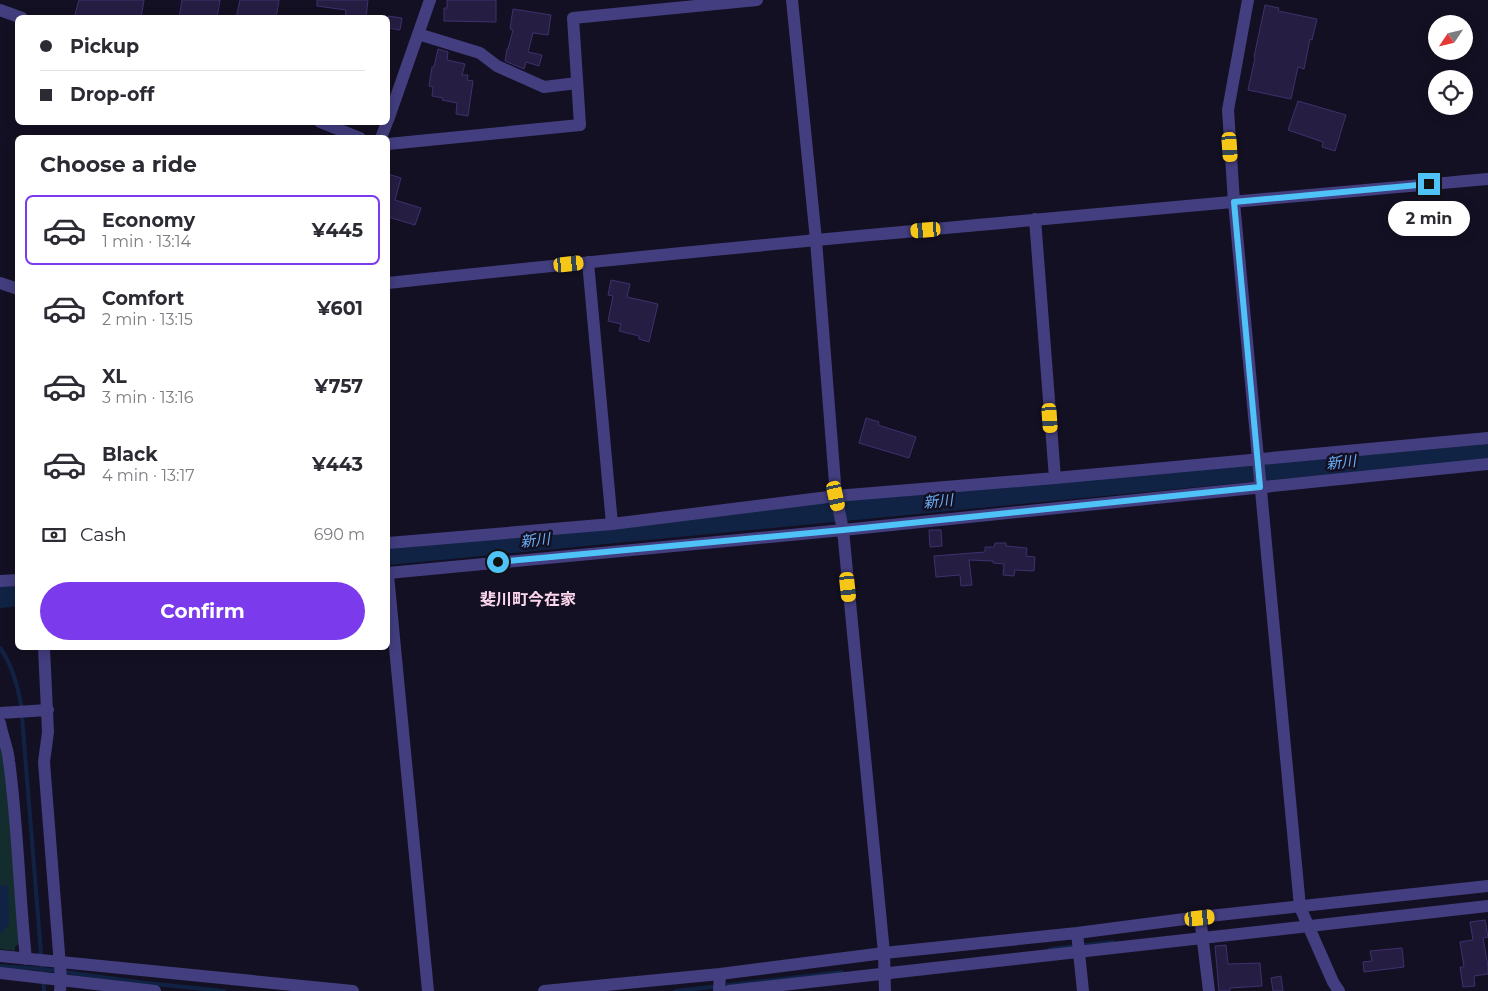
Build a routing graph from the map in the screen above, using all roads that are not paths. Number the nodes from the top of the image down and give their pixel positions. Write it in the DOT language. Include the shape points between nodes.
graph roads {
  1 [pos="430,0"];
  2 [pos="757,0"];
  3 [pos="792,0"];
  4 [pos="1248,0"];
  5 [pos="0,10"];
  6 [pos="15,15"];
  7 [pos="418,34"];
  8 [pos="577,83"];
  9 [pos="390,113"];
  10 [pos="328,125"];
  11 [pos="352,135"];
  12 [pos="390,144"];
  13 [pos="1488,179"];
  14 [pos="1234,202"];
  15 [pos="1035,219"];
  16 [pos="816,240"];
  17 [pos="588,262"];
  18 [pos="0,283"];
  19 [pos="390,283"];
  20 [pos="15,288"];
  21 [pos="1488,438"];
  22 [pos="1258,459"];
  23 [pos="1488,464"];
  24 [pos="1055,478"];
  25 [pos="1260,484"];
  26 [pos="836,496"];
  27 [pos="612,524"];
  28 [pos="842,525"];
  29 [pos="390,543"];
  30 [pos="390,574"];
  31 [pos="15,580"];
  32 [pos="0,581"];
  33 [pos="390,595"];
  34 [pos="44,650"];
  35 [pos="43,710"];
  36 [pos="1,716"];
  37 [pos="5,768"];
  38 [pos="1488,886"];
  39 [pos="1383,897"];
  40 [pos="1488,906"];
  41 [pos="1300,907"];
  42 [pos="1267,910"];
  43 [pos="1386,917"];
  44 [pos="1200,918"];
  45 [pos="1308,926"];
  46 [pos="1268,930"];
  47 [pos="1077,933"];
  48 [pos="1203,939"];
  49 [pos="1079,952"];
  50 [pos="884,953"];
  51 [pos="0,956"];
  52 [pos="26,959"];
  53 [pos="60,963"];
  54 [pos="132,970"];
  55 [pos="0,973"];
  56 [pos="720,974"];
  57 [pos="884,975"];
  58 [pos="60,985"];
  59 [pos="244,985"];
  60 [pos="131,990"];
  61 [pos="155,991"];
  62 [pos="353,991"];
  63 [pos="428,991"];
  64 [pos="544,991"];
  65 [pos="719,991"];
  66 [pos="729,991"];
  67 [pos="885,991"];
  68 [pos="1083,991"];
  69 [pos="1209,991"];
  70 [pos="1339,991"];
  1 -- 7 [label="street"];
  2 -- 8 [label="street" via="573,18"];
  3 -- 16 [label="street"];
  4 -- 14 [label="street" via="1228,110"];
  5 -- 6 [label="street"];
  7 -- 8 [label="street" via="480,52 497,66 544,87"];
  7 -- 9 [label="street"];
  8 -- 12 [label="street" via="580,125"];
  10 -- 11 [label="street"];
  13 -- 14 [label="street"];
  14 -- 15 [label="street"];
  14 -- 22 [label="street"];
  15 -- 16 [label="street"];
  15 -- 24 [label="street"];
  16 -- 17 [label="street"];
  16 -- 26 [label="street"];
  17 -- 19 [label="street"];
  17 -- 27 [label="street"];
  18 -- 20 [label="street"];
  21 -- 22 [label="street"];
  22 -- 24 [label="street"];
  22 -- 25 [label="street"];
  23 -- 25 [label="street"];
  24 -- 26 [label="street"];
  25 -- 28 [label="street"];
  25 -- 41 [label="street"];
  26 -- 27 [label="street"];
  26 -- 28 [label="street"];
  27 -- 29 [label="street"];
  28 -- 30 [label="street"];
  28 -- 50 [label="street"];
  31 -- 32 [label="street"];
  33 -- 63 [label="street"];
  34 -- 35 [label="street"];
  35 -- 36 [label="street"];
  35 -- 53 [label="street" via="48,732 44,762"];
  36 -- 37 [label="street" via="9,758"];
  37 -- 52 [label="street" via="17,834"];
  38 -- 39 [label="street"];
  39 -- 41 [label="street"];
  39 -- 43 [label="street"];
  40 -- 43 [label="street"];
  41 -- 42 [label="street"];
  41 -- 45 [label="street"];
  42 -- 44 [label="street"];
  42 -- 46 [label="street"];
  43 -- 45 [label="street"];
  44 -- 47 [label="street"];
  44 -- 48 [label="street"];
  45 -- 46 [label="street"];
  45 -- 70 [label="street"];
  46 -- 48 [label="street"];
  47 -- 49 [label="street"];
  47 -- 50 [label="street"];
  48 -- 49 [label="street"];
  48 -- 69 [label="street"];
  49 -- 57 [label="street"];
  49 -- 68 [label="street"];
  50 -- 56 [label="street"];
  50 -- 57 [label="street"];
  51 -- 52 [label="street"];
  52 -- 53 [label="street"];
  53 -- 54 [label="street"];
  53 -- 58 [label="street"];
  54 -- 59 [label="street"];
  54 -- 60 [label="street"];
  55 -- 58 [label="street"];
  56 -- 64 [label="street"];
  56 -- 65 [label="street"];
  57 -- 66 [label="street"];
  57 -- 67 [label="street"];
  58 -- 60 [label="street"];
  59 -- 62 [label="street"];
  60 -- 61 [label="street"];
}
